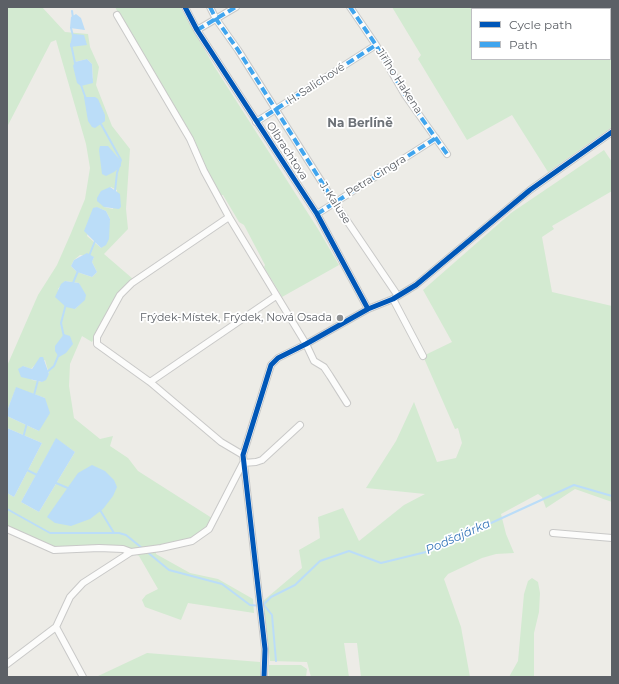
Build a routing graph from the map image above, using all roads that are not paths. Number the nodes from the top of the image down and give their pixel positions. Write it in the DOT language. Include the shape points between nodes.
graph roads {
  1 [pos="185,7"];
  2 [pos="210,7"];
  3 [pos="236,7"];
  4 [pos="350,7"];
  5 [pos="117,16"];
  6 [pos="216,19"];
  7 [pos="197,30"];
  8 [pos="376,45"];
  9 [pos="276,110"];
  10 [pos="256,122"];
  11 [pos="612,132"];
  12 [pos="436,138"];
  13 [pos="447,154"];
  14 [pos="335,203"];
  15 [pos="317,214"];
  16 [pos="229,217"];
  17 [pos="276,296"];
  18 [pos="395,298"];
  19 [pos="368,309"];
  20 [pos="306,344"];
  21 [pos="423,356"];
  22 [pos="150,382"];
  23 [pos="347,403"];
  24 [pos="300,425"];
  25 [pos="243,455"];
  26 [pos="243,463"];
  27 [pos="7,529"];
  28 [pos="553,533"];
  29 [pos="612,538"];
  30 [pos="131,552"];
  31 [pos="56,627"];
  32 [pos="7,664"];
  33 [pos="83,677"];
  34 [pos="264,677"];
  1 -- 7 [label="street, Olbrachtova"];
  2 -- 6 [label="street, J. Kaluse"];
  3 -- 6 [label="street"];
  4 -- 8 [label="street, Jiřího Hakena"];
  5 -- 16 [label="street" via="190,139"];
  6 -- 7 [label="street"];
  6 -- 9 [label="street, J. Kaluse"];
  7 -- 10 [label="street, Olbrachtova"];
  8 -- 9 [label="street, H. Salichové"];
  8 -- 12 [label="street, Jiřího Hakena" via="405,95"];
  9 -- 10 [label="street, H. Salichové"];
  9 -- 14 [label="street, J. Kaluse"];
  10 -- 15 [label="street, Olbrachtova"];
  11 -- 18 [label="street" via="530,190 416,285"];
  12 -- 13 [label="street, Jiřího Hakena"];
  12 -- 14 [label="street, Petra Cingra"];
  14 -- 15 [label="street, Petra Cingra"];
  14 -- 18 [label="street, J. Kaluse"];
  15 -- 19 [label="street, Olbrachtova"];
  16 -- 17 [label="street"];
  16 -- 22 [label="street" via="132,283 120,295 97,337 97,344"];
  17 -- 20 [label="street"];
  17 -- 22 [label="street"];
  18 -- 19 [label="street"];
  18 -- 21 [label="street, J. Kaluse"];
  19 -- 20 [label="street"];
  20 -- 23 [label="street" via="314,361 324,367"];
  20 -- 25 [label="street" via="278,358 271,365"];
  22 -- 25 [label="street" via="221,442"];
  24 -- 26 [label="street" via="262,460"];
  25 -- 26 [label="street"];
  26 -- 30 [label="street" via="209,529 192,541"];
  26 -- 34 [label="street" via="265,654"];
  27 -- 30 [label="street" via="54,550 99,548"];
  28 -- 29 [label="street"];
  30 -- 31 [label="street" via="83,583 70,597"];
  31 -- 32 [label="street"];
  31 -- 33 [label="street"];
}
